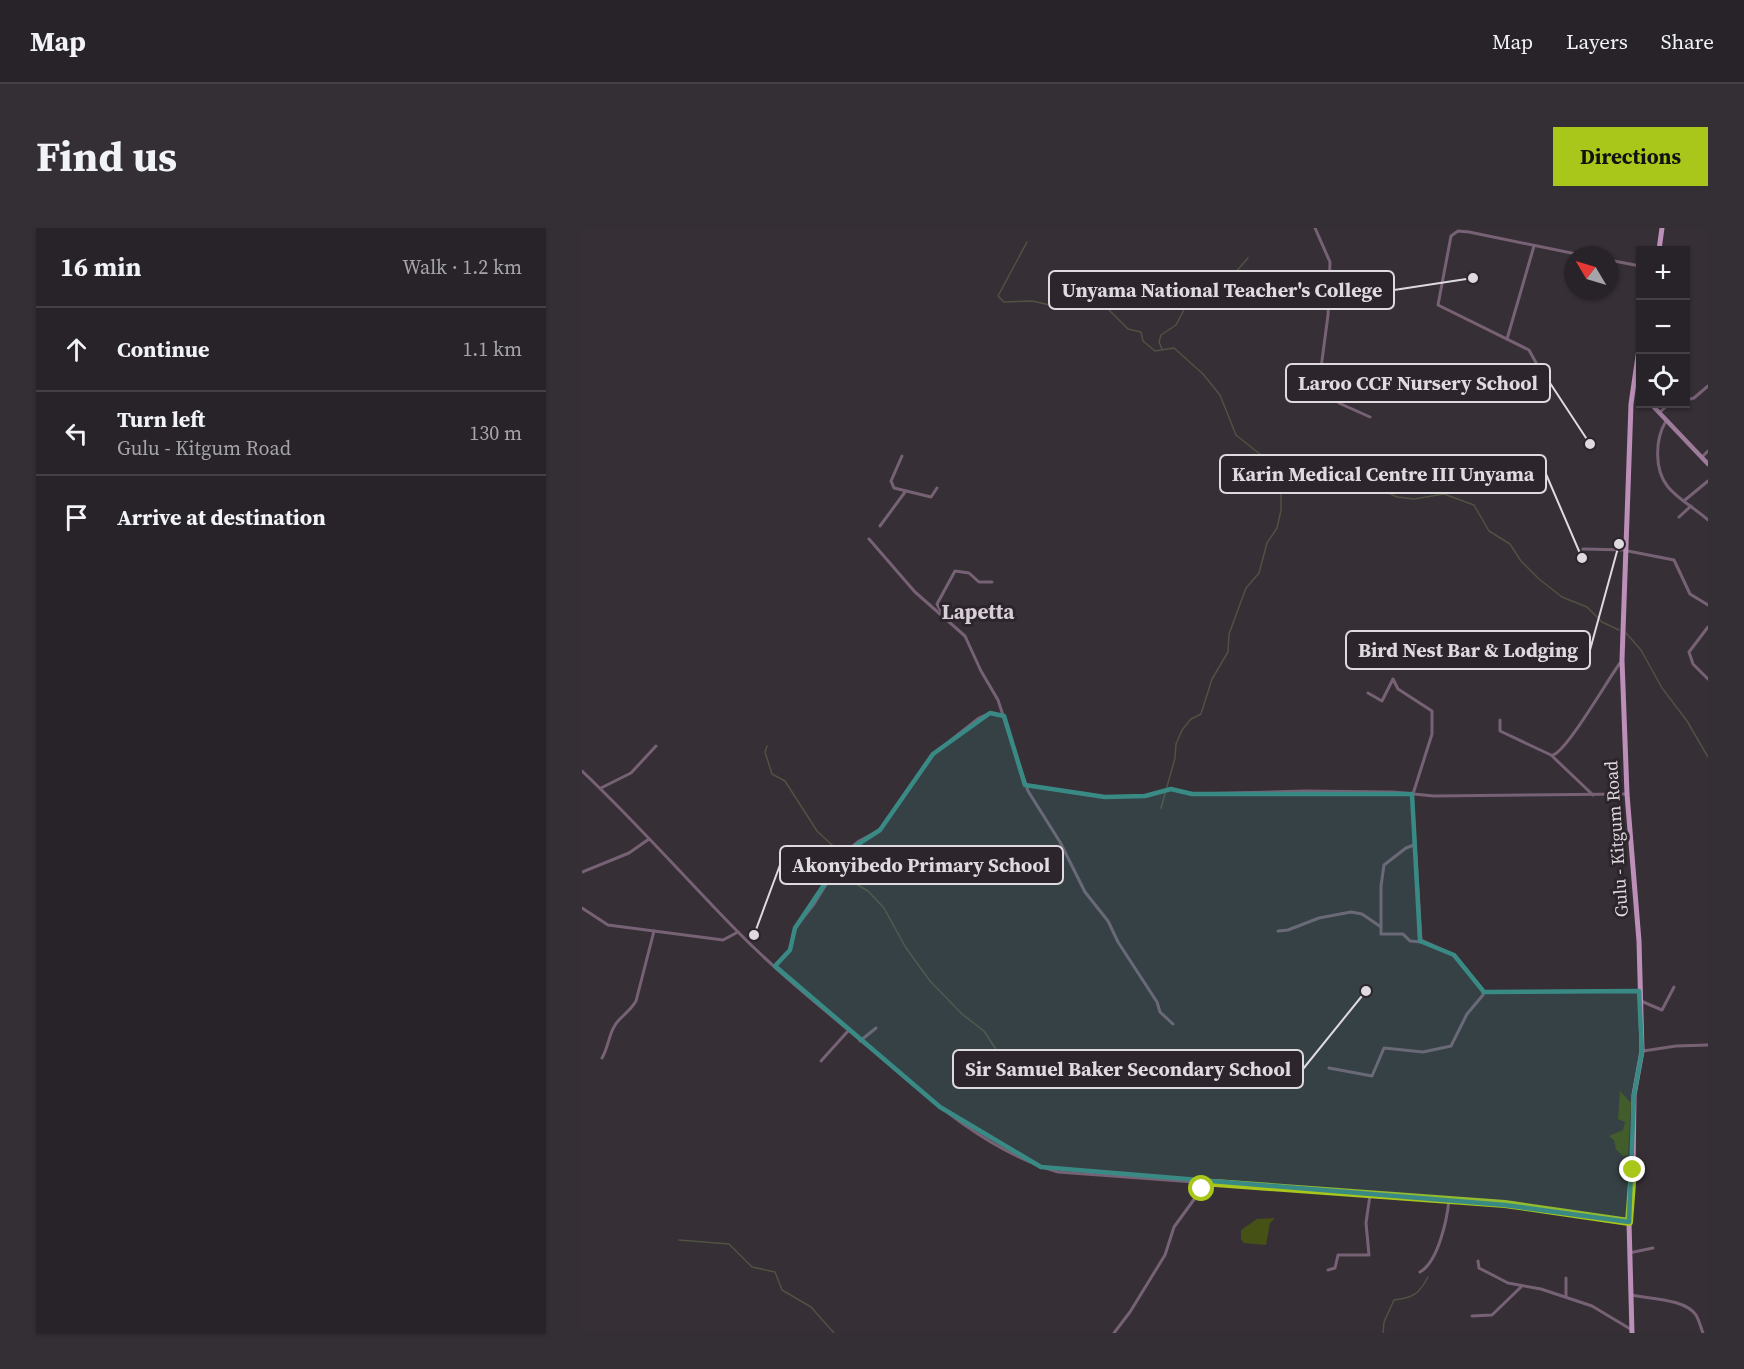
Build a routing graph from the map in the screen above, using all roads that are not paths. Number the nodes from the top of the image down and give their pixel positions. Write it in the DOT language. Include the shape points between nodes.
graph roads {
  1 [pos="1315,228"];
  2 [pos="1662,228"];
  3 [pos="1534,246"];
  4 [pos="1660,246"];
  5 [pos="1564,252"];
  6 [pos="1618,262"];
  7 [pos="1636,266"];
  8 [pos="1507,339"];
  9 [pos="1639,354"];
  10 [pos="1540,378"];
  11 [pos="1708,386"];
  12 [pos="1632,392"];
  13 [pos="1636,394"];
  14 [pos="1690,399"];
  15 [pos="1656,408"];
  16 [pos="1664,408"];
  17 [pos="1660,412"];
  18 [pos="1370,417"];
  19 [pos="1667,419"];
  20 [pos="1708,451"];
  21 [pos="902,456"];
  22 [pos="1702,457"];
  23 [pos="1708,464"];
  24 [pos="1708,481"];
  25 [pos="938,488"];
  26 [pos="905,492"];
  27 [pos="1685,500"];
  28 [pos="1691,506"];
  29 [pos="1679,518"];
  30 [pos="1708,520"];
  31 [pos="880,526"];
  32 [pos="869,539"];
  33 [pos="1583,549"];
  34 [pos="1628,550"];
  35 [pos="992,582"];
  36 [pos="1708,605"];
  37 [pos="945,617"];
  38 [pos="1708,627"];
  39 [pos="1622,660"];
  40 [pos="1708,679"];
  41 [pos="1368,693"];
  42 [pos="1004,716"];
  43 [pos="1500,720"];
  44 [pos="656,747"];
  45 [pos="1551,755"];
  46 [pos="582,771"];
  47 [pos="1025,785"];
  48 [pos="601,788"];
  49 [pos="1413,794"];
  50 [pos="1627,794"];
  51 [pos="1595,796"];
  52 [pos="649,839"];
  53 [pos="1415,845"];
  54 [pos="582,872"];
  55 [pos="582,908"];
  56 [pos="1381,927"];
  57 [pos="1278,931"];
  58 [pos="654,932"];
  59 [pos="738,932"];
  60 [pos="1422,942"];
  61 [pos="775,966"];
  62 [pos="1674,987"];
  63 [pos="1640,991"];
  64 [pos="1484,992"];
  65 [pos="1639,1001"];
  66 [pos="1173,1024"];
  67 [pos="876,1028"];
  68 [pos="849,1031"];
  69 [pos="860,1041"];
  70 [pos="1708,1045"];
  71 [pos="1642,1051"];
  72 [pos="602,1058"];
  73 [pos="821,1061"];
  74 [pos="1329,1068"];
  75 [pos="1206,1183"];
  76 [pos="1370,1195"];
  77 [pos="1449,1200"];
  78 [pos="1629,1222"];
  79 [pos="1653,1248"];
  80 [pos="1628,1254"];
  81 [pos="1478,1261"];
  82 [pos="1328,1269"];
  83 [pos="1420,1272"];
  84 [pos="1566,1278"];
  85 [pos="1521,1287"];
  86 [pos="1629,1295"];
  87 [pos="1566,1296"];
  88 [pos="1472,1316"];
  89 [pos="1632,1332"];
  90 [pos="1114,1333"];
  91 [pos="1703,1333"];
  1 -- 18 [label="street" via="1330,262 1328,315 1320,376 1314,387"];
  2 -- 4 [label="main road"];
  3 -- 5 [label="street"];
  3 -- 8 [label="street"];
  3 -- 8 [label="street" via="1469,232 1458,231 1451,236 1437,303"];
  6 -- 7 [label="street"];
  8 -- 10 [label="street" via="1529,350"];
  9 -- 12 [label="main road, Gulu - Kitgum Road"];
  11 -- 14 [label="street"];
  12 -- 13 [label="street"];
  12 -- 34 [label="main road, Gulu - Kitgum Road"];
  15 -- 17 [label="street"];
  16 -- 17 [label="street"];
  17 -- 19 [label="street"];
  19 -- 22 [label="street"];
  19 -- 27 [label="street" via="1661,429 1657,460 1668,487"];
  20 -- 22 [label="street"];
  21 -- 26 [label="street" via="891,484"];
  22 -- 23 [label="street"];
  24 -- 27 [label="street"];
  25 -- 26 [label="street" via="931,497"];
  26 -- 31 [label="street"];
  27 -- 28 [label="street"];
  28 -- 29 [label="street"];
  28 -- 30 [label="street"];
  32 -- 37 [label="street" via="915,592"];
  33 -- 34 [label="street"];
  34 -- 36 [label="street" via="1674,560 1690,594"];
  34 -- 39 [label="main road, Gulu - Kitgum Road"];
  35 -- 37 [label="street" via="978,582 969,573 955,571 937,604"];
  37 -- 42 [label="street" via="965,636"];
  38 -- 40 [label="street" via="1689,652 1693,664"];
  39 -- 45 [label="street" via="1573,735 1557,754"];
  39 -- 50 [label="main road, Gulu - Kitgum Road"];
  41 -- 49 [label="street" via="1382,701 1393,679 1398,689 1432,711 1432,734"];
  42 -- 47 [label="street"];
  42 -- 61 [label="street" via="990,713 979,717 933,754 880,830 859,841 839,861 795,928 790,950"];
  43 -- 45 [label="street" via="1500,731"];
  44 -- 48 [label="street" via="631,773"];
  45 -- 51 [label="street"];
  46 -- 48 [label="street"];
  47 -- 49 [label="street" via="1105,796 1144,796 1171,789 1192,794"];
  47 -- 66 [label="street" via="1085,892 1108,921 1160,1012"];
  48 -- 52 [label="street"];
  49 -- 51 [label="street"];
  49 -- 53 [label="street"];
  50 -- 51 [label="street"];
  50 -- 63 [label="main road, Gulu - Kitgum Road"];
  52 -- 54 [label="street" via="629,853"];
  52 -- 59 [label="street"];
  53 -- 56 [label="street" via="1384,866"];
  53 -- 60 [label="street"];
  55 -- 58 [label="street" via="608,925"];
  56 -- 57 [label="street" via="1364,915 1351,912"];
  56 -- 60 [label="street" via="1381,934 1403,934 1410,941"];
  58 -- 59 [label="street" via="723,940"];
  58 -- 72 [label="street" via="636,1001 613,1028 610,1046"];
  59 -- 61 [label="street"];
  60 -- 64 [label="street" via="1454,956"];
  61 -- 68 [label="street"];
  62 -- 65 [label="street" via="1661,1010"];
  63 -- 64 [label="street"];
  63 -- 65 [label="main road, Gulu - Kitgum Road"];
  64 -- 74 [label="street" via="1467,1014 1451,1046 1423,1053 1384,1048 1372,1076"];
  65 -- 71 [label="main road, Gulu - Kitgum Road"];
  67 -- 69 [label="street"];
  68 -- 69 [label="street"];
  68 -- 73 [label="street"];
  69 -- 75 [label="street" via="940,1107 1031,1164 1058,1172"];
  70 -- 71 [label="street"];
  71 -- 78 [label="main road, Gulu - Kitgum Road" via="1634,1095"];
  75 -- 76 [label="street"];
  75 -- 90 [label="street" via="1174,1227 1165,1255"];
  76 -- 77 [label="street"];
  76 -- 82 [label="street" via="1366,1223 1369,1255 1338,1255 1335,1269"];
  77 -- 78 [label="street" via="1551,1209"];
  77 -- 83 [label="street" via="1445,1230 1428,1266"];
  78 -- 80 [label="main road, Gulu - Kitgum Road"];
  79 -- 80 [label="street"];
  80 -- 86 [label="main road, Gulu - Kitgum Road"];
  81 -- 85 [label="street" via="1479,1268"];
  84 -- 87 [label="street"];
  85 -- 87 [label="street"];
  85 -- 88 [label="street" via="1492,1315"];
  86 -- 89 [label="main road, Gulu - Kitgum Road"];
  86 -- 91 [label="street" via="1689,1308 1696,1314"];
  87 -- 89 [label="street" via="1598,1309"];
}
